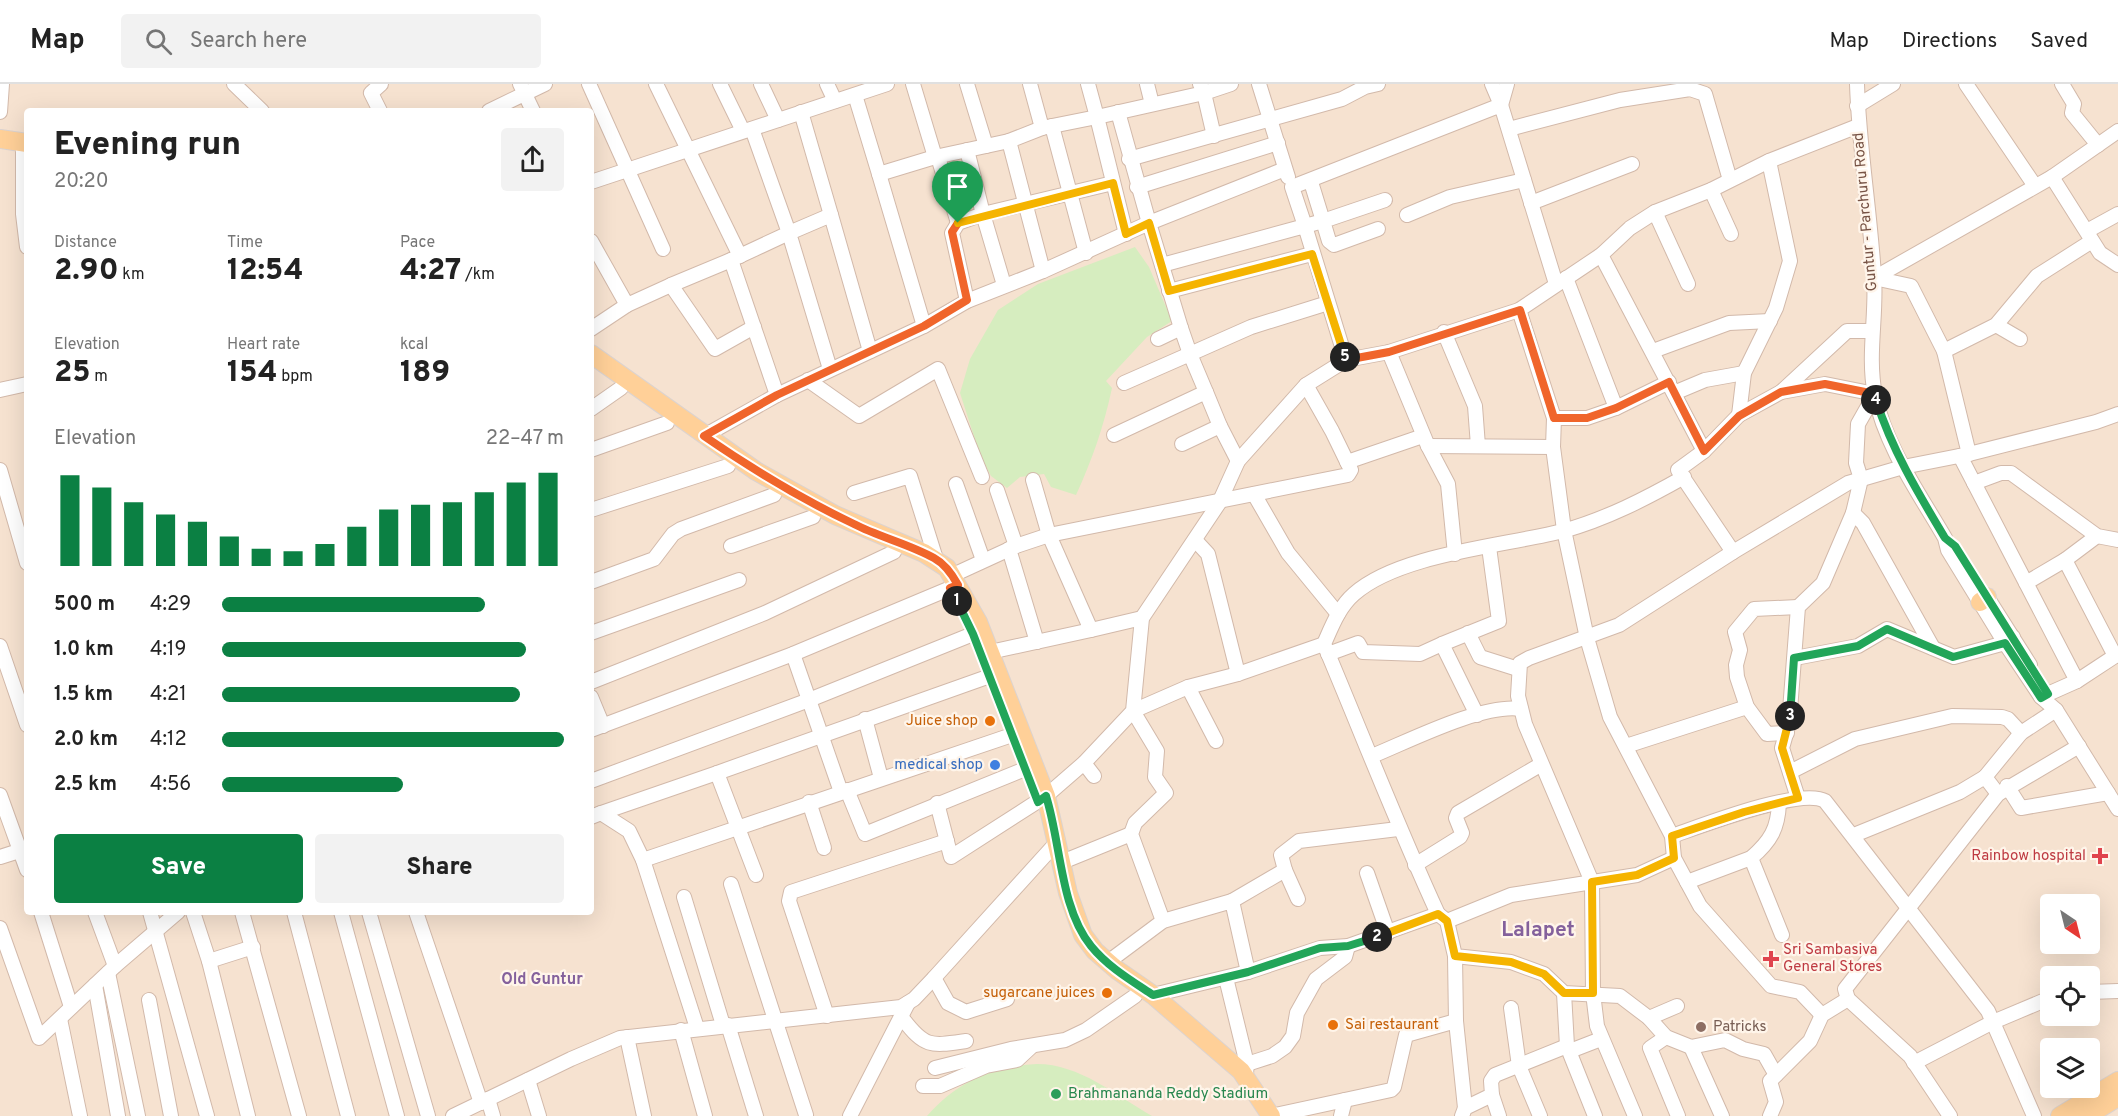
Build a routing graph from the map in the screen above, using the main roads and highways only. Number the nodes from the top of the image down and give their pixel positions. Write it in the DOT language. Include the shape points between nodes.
graph roads {
  1 [pos="0,129"];
  2 [pos="0,139"];
  3 [pos="24,139"];
  4 [pos="24,140"];
  5 [pos="594,356"];
  6 [pos="594,368"];
  7 [pos="954,583"];
  8 [pos="1042,799"];
  9 [pos="1057,851"];
  10 [pos="1144,996"];
  11 [pos="2118,1081"];
  12 [pos="2111,1106"];
  13 [pos="1261,1116"];
  14 [pos="1271,1116"];
  15 [pos="2060,1116"];
  16 [pos="2087,1116"];
  1 -- 3 [label="main road"];
  2 -- 4 [label="main road"];
  5 -- 7 [label="main road" via="756,471 856,526 936,559"];
  6 -- 7 [label="main road" via="774,495 813,517 930,566"];
  7 -- 8 [label="main road" via="1025,769"];
  7 -- 8 [label="main road" via="990,652"];
  8 -- 9 [label="main road"];
  9 -- 10 [label="main road" via="1078,925 1089,944"];
  9 -- 10 [label="main road" via="1061,902 1073,940 1090,961"];
  10 -- 13 [label="main road" via="1237,1080"];
  10 -- 14 [label="main road" via="1246,1069"];
  11 -- 15 [label="main road"];
  12 -- 16 [label="main road"];
}
